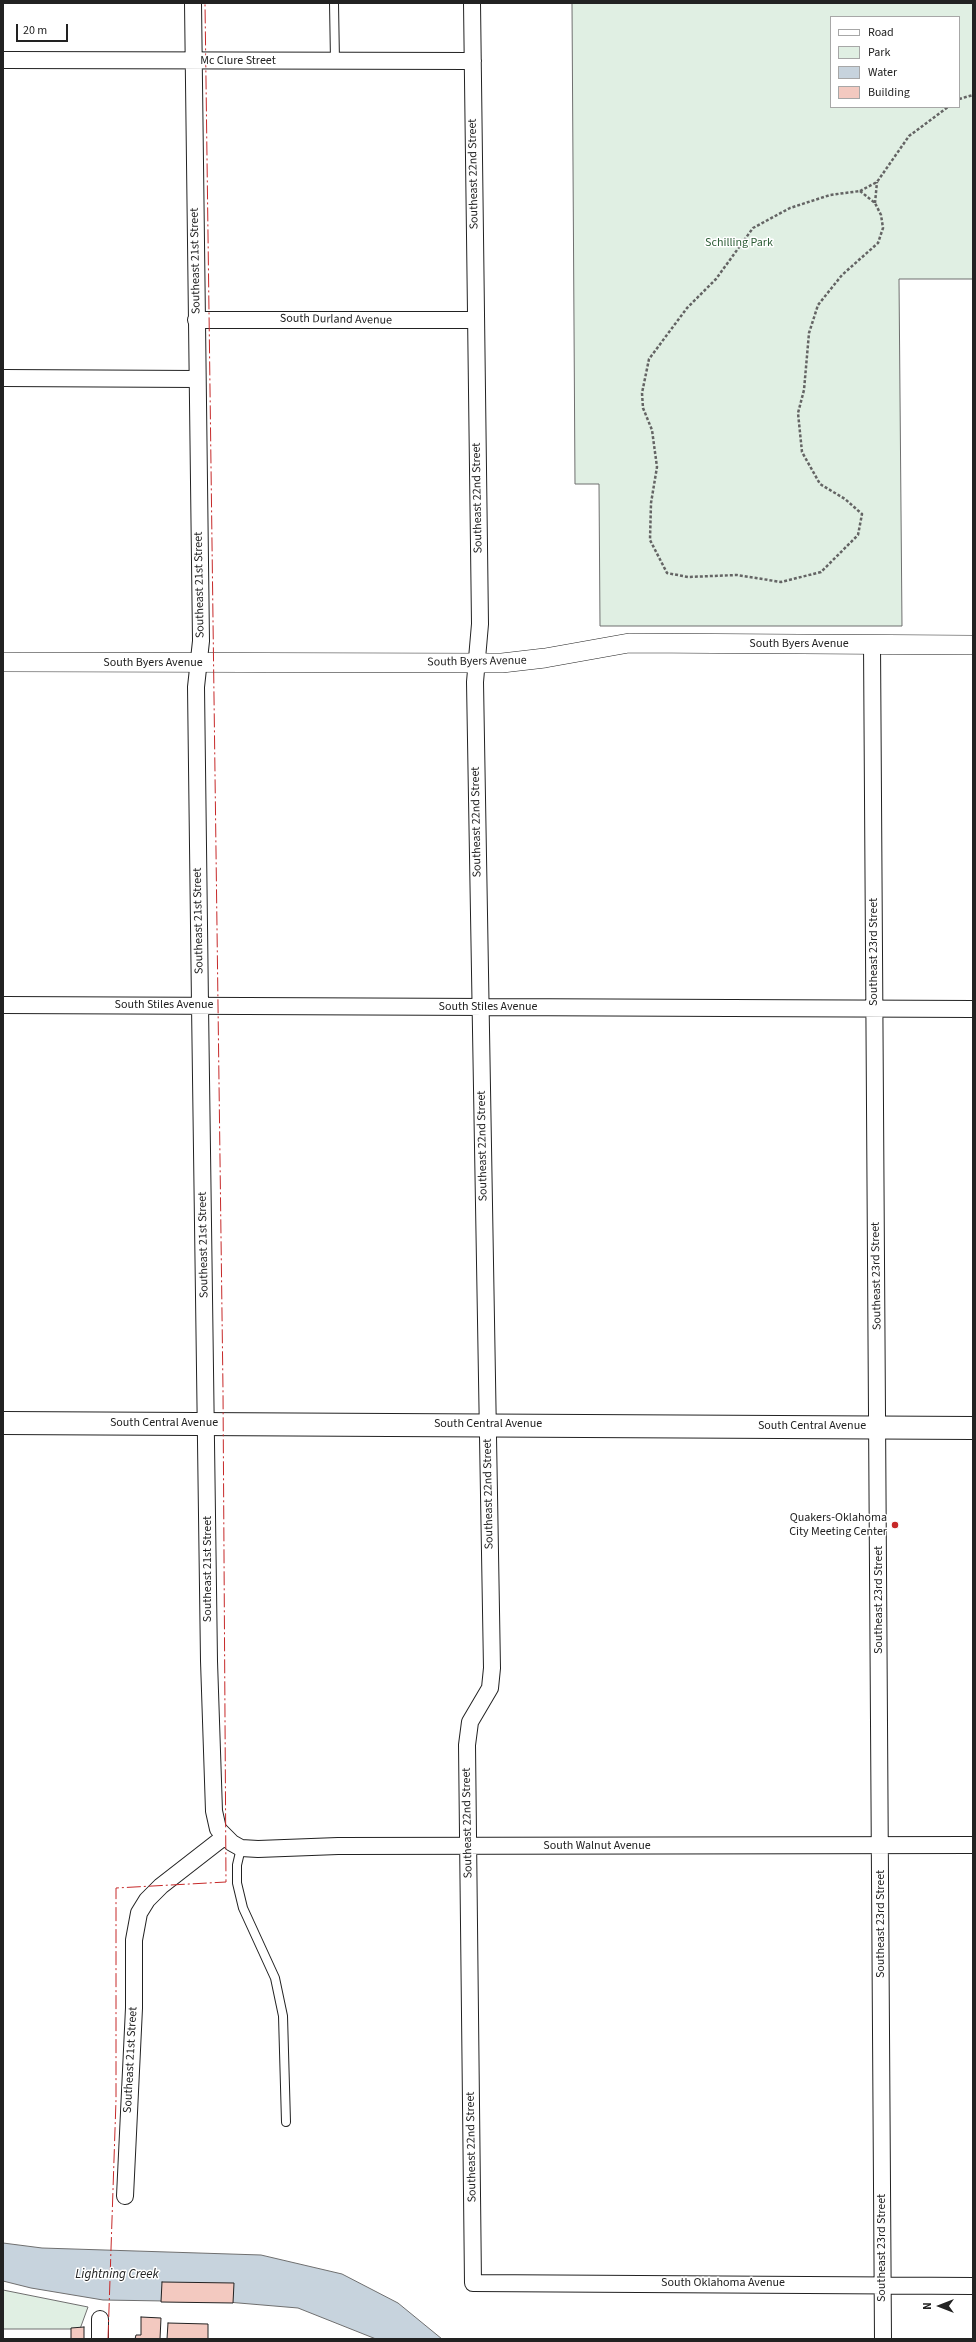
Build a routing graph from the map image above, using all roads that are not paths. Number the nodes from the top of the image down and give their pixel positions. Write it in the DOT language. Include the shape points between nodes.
graph roads {
  1 [pos="193,3"];
  2 [pos="334,3"];
  3 [pos="472,3"];
  4 [pos="3,60"];
  5 [pos="193,61"];
  6 [pos="335,61"];
  7 [pos="473,61"];
  8 [pos="196,320"];
  9 [pos="475,320"];
  10 [pos="3,378"];
  11 [pos="197,379"];
  12 [pos="872,644"];
  13 [pos="973,645"];
  14 [pos="3,662"];
  15 [pos="198,663"];
  16 [pos="476,663"];
  17 [pos="3,1005"];
  18 [pos="200,1005"];
  19 [pos="480,1007"];
  20 [pos="874,1008"];
  21 [pos="973,1008"];
  22 [pos="3,1423"];
  23 [pos="207,1424"];
  24 [pos="487,1424"];
  25 [pos="878,1427"];
  26 [pos="973,1428"];
  27 [pos="224,1837"];
  28 [pos="881,1844"];
  29 [pos="973,1845"];
  30 [pos="468,1847"];
  31 [pos="241,1848"];
  32 [pos="286,2122"];
  33 [pos="125,2196"];
  34 [pos="473,2282"];
  35 [pos="882,2285"];
  36 [pos="973,2286"];
  37 [pos="100,2319"];
  38 [pos="882,2338"];
  39 [pos="100,2339"];
  1 -- 5 [label="street, Southeast 21st Street"];
  2 -- 6 [label="lane"];
  3 -- 7 [label="street, Southeast 22nd Street"];
  4 -- 5 [label="street, Mc Clure Street"];
  5 -- 6 [label="street, Mc Clure Street"];
  5 -- 8 [label="street, Southeast 21st Street"];
  6 -- 7 [label="street, Mc Clure Street"];
  7 -- 9 [label="street, Southeast 22nd Street"];
  8 -- 9 [label="street, South Durland Avenue"];
  8 -- 11 [label="street, Southeast 21st Street"];
  9 -- 16 [label="street, Southeast 22nd Street" via="480,624"];
  10 -- 11 [label="street"];
  11 -- 15 [label="street, Southeast 21st Street" via="201,641"];
  12 -- 13 [label="street, South Byers Avenue"];
  12 -- 16 [label="street, South Byers Avenue" via="629,643 528,661"];
  12 -- 20 [label="street, Southeast 23rd Street"];
  14 -- 15 [label="street, South Byers Avenue"];
  15 -- 16 [label="street, South Byers Avenue"];
  15 -- 18 [label="street, Southeast 21st Street" via="196,687"];
  16 -- 19 [label="street, Southeast 22nd Street"];
  17 -- 18 [label="street, South Stiles Avenue"];
  18 -- 19 [label="street, South Stiles Avenue"];
  18 -- 23 [label="street, Southeast 21st Street"];
  19 -- 20 [label="street, South Stiles Avenue"];
  19 -- 24 [label="street, Southeast 22nd Street"];
  20 -- 21 [label="street, South Stiles Avenue"];
  20 -- 25 [label="street, Southeast 23rd Street"];
  22 -- 23 [label="main road, South Central Avenue"];
  23 -- 24 [label="main road, South Central Avenue"];
  23 -- 27 [label="street, Southeast 21st Street" via="209,1660 214,1821"];
  24 -- 25 [label="main road, South Central Avenue"];
  24 -- 30 [label="street, Southeast 22nd Street" via="492,1680 488,1693 473,1715 467,1733"];
  25 -- 26 [label="main road, South Central Avenue"];
  25 -- 28 [label="street, Southeast 23rd Street"];
  27 -- 31 [label="street"];
  27 -- 33 [label="street, Southeast 21st Street" via="176,1873 147,1900 138,1914 135,1925"];
  28 -- 29 [label="street, South Walnut Avenue"];
  28 -- 30 [label="street, South Walnut Avenue"];
  28 -- 35 [label="street, Southeast 23rd Street"];
  30 -- 31 [label="street, South Walnut Avenue"];
  30 -- 34 [label="street, Southeast 22nd Street"];
  31 -- 32 [label="lane" via="237,1865 237,1883 243,1908 275,1978 283,2016"];
  34 -- 35 [label="street, South Oklahoma Avenue"];
  35 -- 36 [label="street, South Oklahoma Avenue"];
  35 -- 38 [label="street, Southeast 23rd Street"];
  37 -- 39 [label="street"];
}
